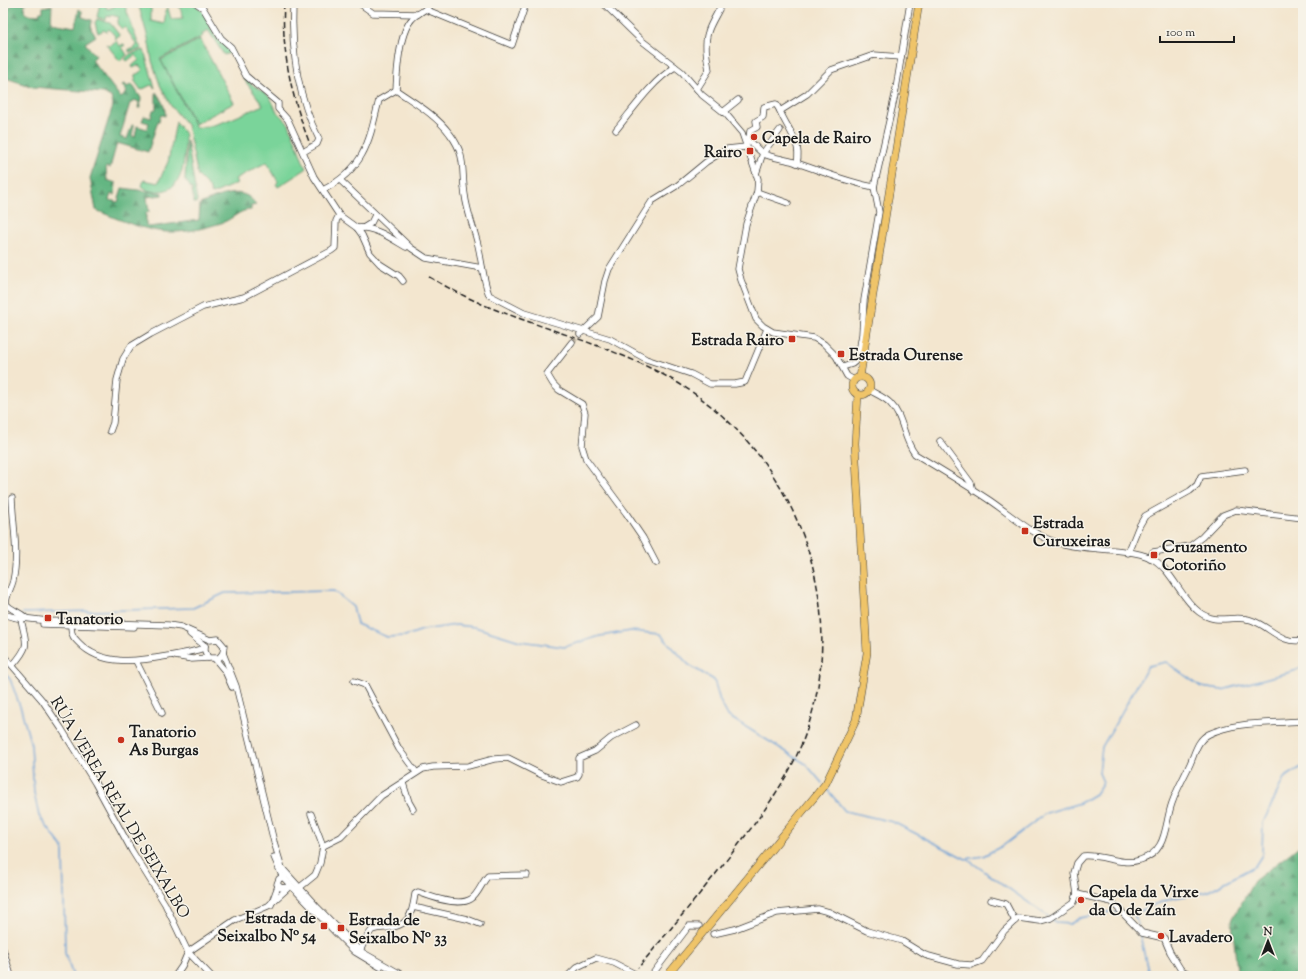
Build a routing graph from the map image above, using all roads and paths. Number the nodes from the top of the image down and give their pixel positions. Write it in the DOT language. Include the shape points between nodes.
graph roads {
  1 [pos="196,3"];
  2 [pos="293,3"];
  3 [pos="358,3"];
  4 [pos="430,3"];
  5 [pos="526,3"];
  6 [pos="603,3"];
  7 [pos="722,3"];
  8 [pos="910,3"];
  9 [pos="919,3"];
  10 [pos="427,10"];
  11 [pos="418,14"];
  12 [pos="901,57"];
  13 [pos="675,67"];
  14 [pos="697,89"];
  15 [pos="396,90"];
  16 [pos="738,100"];
  17 [pos="780,111"];
  18 [pos="723,112"];
  19 [pos="616,130"];
  20 [pos="780,130"];
  21 [pos="746,138"];
  22 [pos="746,147"];
  23 [pos="303,152"];
  24 [pos="763,153"];
  25 [pos="797,163"];
  26 [pos="756,174"];
  27 [pos="341,181"];
  28 [pos="874,187"];
  29 [pos="324,190"];
  30 [pos="757,192"];
  31 [pos="788,203"];
  32 [pos="339,215"];
  33 [pos="375,215"];
  34 [pos="360,228"];
  35 [pos="411,248"];
  36 [pos="482,268"];
  37 [pos="404,282"];
  38 [pos="767,329"];
  39 [pos="585,330"];
  40 [pos="580,334"];
  41 [pos="572,342"];
  42 [pos="842,367"];
  43 [pos="857,379"];
  44 [pos="869,390"];
  45 [pos="858,395"];
  46 [pos="110,431"];
  47 [pos="940,441"];
  48 [pos="1245,470"];
  49 [pos="973,491"];
  50 [pos="12,498"];
  51 [pos="1303,518"];
  52 [pos="1128,553"];
  53 [pos="1150,558"];
  54 [pos="656,563"];
  55 [pos="3,614"];
  56 [pos="24,619"];
  57 [pos="91,622"];
  58 [pos="56,625"];
  59 [pos="71,626"];
  60 [pos="72,636"];
  61 [pos="210,640"];
  62 [pos="1303,640"];
  63 [pos="205,647"];
  64 [pos="223,653"];
  65 [pos="3,655"];
  66 [pos="173,655"];
  67 [pos="208,658"];
  68 [pos="215,659"];
  69 [pos="136,661"];
  70 [pos="13,665"];
  71 [pos="354,681"];
  72 [pos="162,713"];
  73 [pos="1303,719"];
  74 [pos="636,725"];
  75 [pos="416,772"];
  76 [pos="403,783"];
  77 [pos="413,809"];
  78 [pos="311,814"];
  79 [pos="323,846"];
  80 [pos="282,868"];
  81 [pos="526,875"];
  82 [pos="281,879"];
  83 [pos="289,885"];
  84 [pos="298,887"];
  85 [pos="1077,894"];
  86 [pos="991,900"];
  87 [pos="270,905"];
  88 [pos="413,908"];
  89 [pos="1015,921"];
  90 [pos="480,924"];
  91 [pos="699,926"];
  92 [pos="336,933"];
  93 [pos="713,934"];
  94 [pos="3,949"];
  95 [pos="359,950"];
  96 [pos="188,952"];
  97 [pos="11,976"];
  98 [pos="175,976"];
  99 [pos="211,976"];
  100 [pos="397,976"];
  101 [pos="404,976"];
  102 [pos="568,976"];
  103 [pos="640,976"];
  104 [pos="652,976"];
  105 [pos="667,976"];
  106 [pos="1193,976"];
  1 -- 23 [label="street" via="203,8 221,38 231,48 246,76 278,103 278,109 288,120"];
  2 -- 23 [label="street" via="292,27 296,66 308,119 319,139 317,144"];
  3 -- 11 [label="street" via="373,13"];
  4 -- 10 [label="street"];
  5 -- 10 [label="street" via="512,45"];
  6 -- 13 [label="street" via="641,40"];
  7 -- 14 [label="street" via="708,32 706,53 709,70"];
  8 -- 12 [label="street"];
  9 -- 43 [label="main road"];
  10 -- 11 [label="street"];
  11 -- 15 [label="street" via="407,27 398,64"];
  12 -- 17 [label="street" via="874,55 831,70 807,94"];
  12 -- 28 [label="street"];
  13 -- 14 [label="street"];
  13 -- 19 [label="street" via="642,98"];
  14 -- 18 [label="street"];
  15 -- 27 [label="street" via="379,100 363,155"];
  15 -- 36 [label="street" via="441,123 459,150 464,164 463,185 466,202 479,246"];
  16 -- 18 [label="street"];
  17 -- 21 [label="street" via="776,104 764,107 763,117 756,121 757,127 750,131"];
  17 -- 25 [label="street" via="799,152"];
  18 -- 21 [label="street"];
  20 -- 24 [label="street"];
  21 -- 22 [label="street"];
  21 -- 24 [label="street"];
  22 -- 26 [label="street"];
  22 -- 39 [label="street" via="728,150 706,162 678,185 652,201 610,269 598,316"];
  23 -- 29 [label="street" via="314,177"];
  24 -- 25 [label="street"];
  24 -- 26 [label="street"];
  25 -- 28 [label="street" via="851,182"];
  26 -- 30 [label="street"];
  27 -- 29 [label="street"];
  27 -- 33 [label="street"];
  28 -- 42 [label="street" via="878,212 864,300 858,359"];
  29 -- 32 [label="street"];
  30 -- 31 [label="street"];
  30 -- 38 [label="street" via="746,224 738,269 754,316"];
  32 -- 34 [label="street"];
  32 -- 46 [label="street" via="336,221 335,248 332,251 244,297 203,307 131,346 123,359 117,380"];
  33 -- 34 [label="street" via="371,223"];
  33 -- 35 [label="street"];
  34 -- 35 [label="street" via="386,236"];
  34 -- 37 [label="street" via="370,253"];
  35 -- 36 [label="street" via="426,258"];
  36 -- 39 [label="street" via="489,295 524,313"];
  38 -- 39 [label="street" via="745,382 735,384 710,384 691,374 646,359 610,339"];
  38 -- 42 [label="street" via="779,334 814,338 834,352"];
  39 -- 40 [label="street"];
  41 -- 54 [label="street" via="547,374 559,390 582,404 585,413 582,446 586,459 626,513"];
  42 -- 43 [label="street" via="847,376"];
  43 -- 44 [label="main road" via="868,381"];
  43 -- 45 [label="main road" via="852,387"];
  44 -- 45 [label="main road"];
  44 -- 49 [label="street" via="891,404 915,454"];
  45 -- 105 [label="main road" via="854,443 867,653 856,720 826,783"];
  47 -- 49 [label="street" via="971,483"];
  48 -- 52 [label="street" via="1201,476 1197,485 1190,491 1145,516"];
  49 -- 52 [label="street" via="1026,528 1056,542"];
  50 -- 56 [label="street" via="15,535 13,581 6,604 10,609 20,612"];
  51 -- 53 [label="street" via="1236,510 1223,514 1190,546 1153,552"];
  52 -- 53 [label="street"];
  53 -- 62 [label="street" via="1163,569 1198,611 1208,617 1219,620 1251,620 1280,638 1296,642"];
  55 -- 56 [label="street"];
  56 -- 57 [label="street"];
  56 -- 58 [label="street"];
  56 -- 70 [label="street" via="26,645"];
  57 -- 59 [label="street"];
  57 -- 61 [label="street" via="168,625 181,627"];
  58 -- 59 [label="street"];
  58 -- 60 [label="street"];
  59 -- 60 [label="street"];
  59 -- 63 [label="street" via="172,628 193,636"];
  60 -- 69 [label="street" via="94,654"];
  61 -- 63 [label="street"];
  61 -- 64 [label="street" via="218,639 221,642 224,646"];
  63 -- 66 [label="street"];
  63 -- 67 [label="street"];
  64 -- 68 [label="street"];
  64 -- 80 [label="street" via="236,686"];
  65 -- 70 [label="street, RÚA VEREA REAL DE SEIXALBO"];
  66 -- 67 [label="street" via="192,659"];
  66 -- 69 [label="street"];
  67 -- 68 [label="street"];
  68 -- 82 [label="street" via="228,676 233,690"];
  69 -- 72 [label="street"];
  70 -- 96 [label="street, RÚA VEREA REAL DE SEIXALBO" via="42,700 84,764 132,851 165,904"];
  71 -- 75 [label="street" via="365,685 399,749"];
  73 -- 85 [label="street" via="1240,725 1208,734 1199,743 1176,792 1165,837 1159,848 1140,861 1122,862 1083,856 1077,863 1074,873"];
  74 -- 75 [label="street" via="579,758 579,774 569,781 561,782 548,778 508,758 468,766 433,767"];
  75 -- 76 [label="street"];
  76 -- 77 [label="street"];
  76 -- 79 [label="street" via="381,796 341,837"];
  78 -- 79 [label="street"];
  79 -- 84 [label="street" via="315,875"];
  80 -- 82 [label="street"];
  80 -- 84 [label="street"];
  81 -- 88 [label="street" via="488,876 472,899 464,901 436,898 418,892 415,894"];
  82 -- 83 [label="street"];
  82 -- 83 [label="street" via="282,888"];
  82 -- 87 [label="street"];
  83 -- 84 [label="street"];
  83 -- 87 [label="street"];
  83 -- 92 [label="street"];
  84 -- 95 [label="street"];
  85 -- 89 [label="street" via="1074,902 1051,918 1040,921 1018,918"];
  85 -- 106 [label="street" via="1112,902 1142,933 1164,938 1181,970"];
  86 -- 89 [label="street" via="1006,904"];
  87 -- 96 [label="street" via="235,920"];
  88 -- 90 [label="street"];
  88 -- 95 [label="street" via="409,919 402,925 372,930"];
  89 -- 93 [label="street" via="1004,931 982,961 971,965 925,955 902,941 867,931 818,909 777,913 735,929"];
  91 -- 104 [label="street" via="688,926"];
  92 -- 95 [label="street"];
  92 -- 100 [label="street" via="358,954"];
  94 -- 97 [label="street"];
  95 -- 101 [label="street"];
  96 -- 98 [label="street"];
  96 -- 99 [label="street, RÚA VEREA REAL DE SEIXALBO"];
  102 -- 103 [label="street" via="577,967 596,958 614,963"];
}
